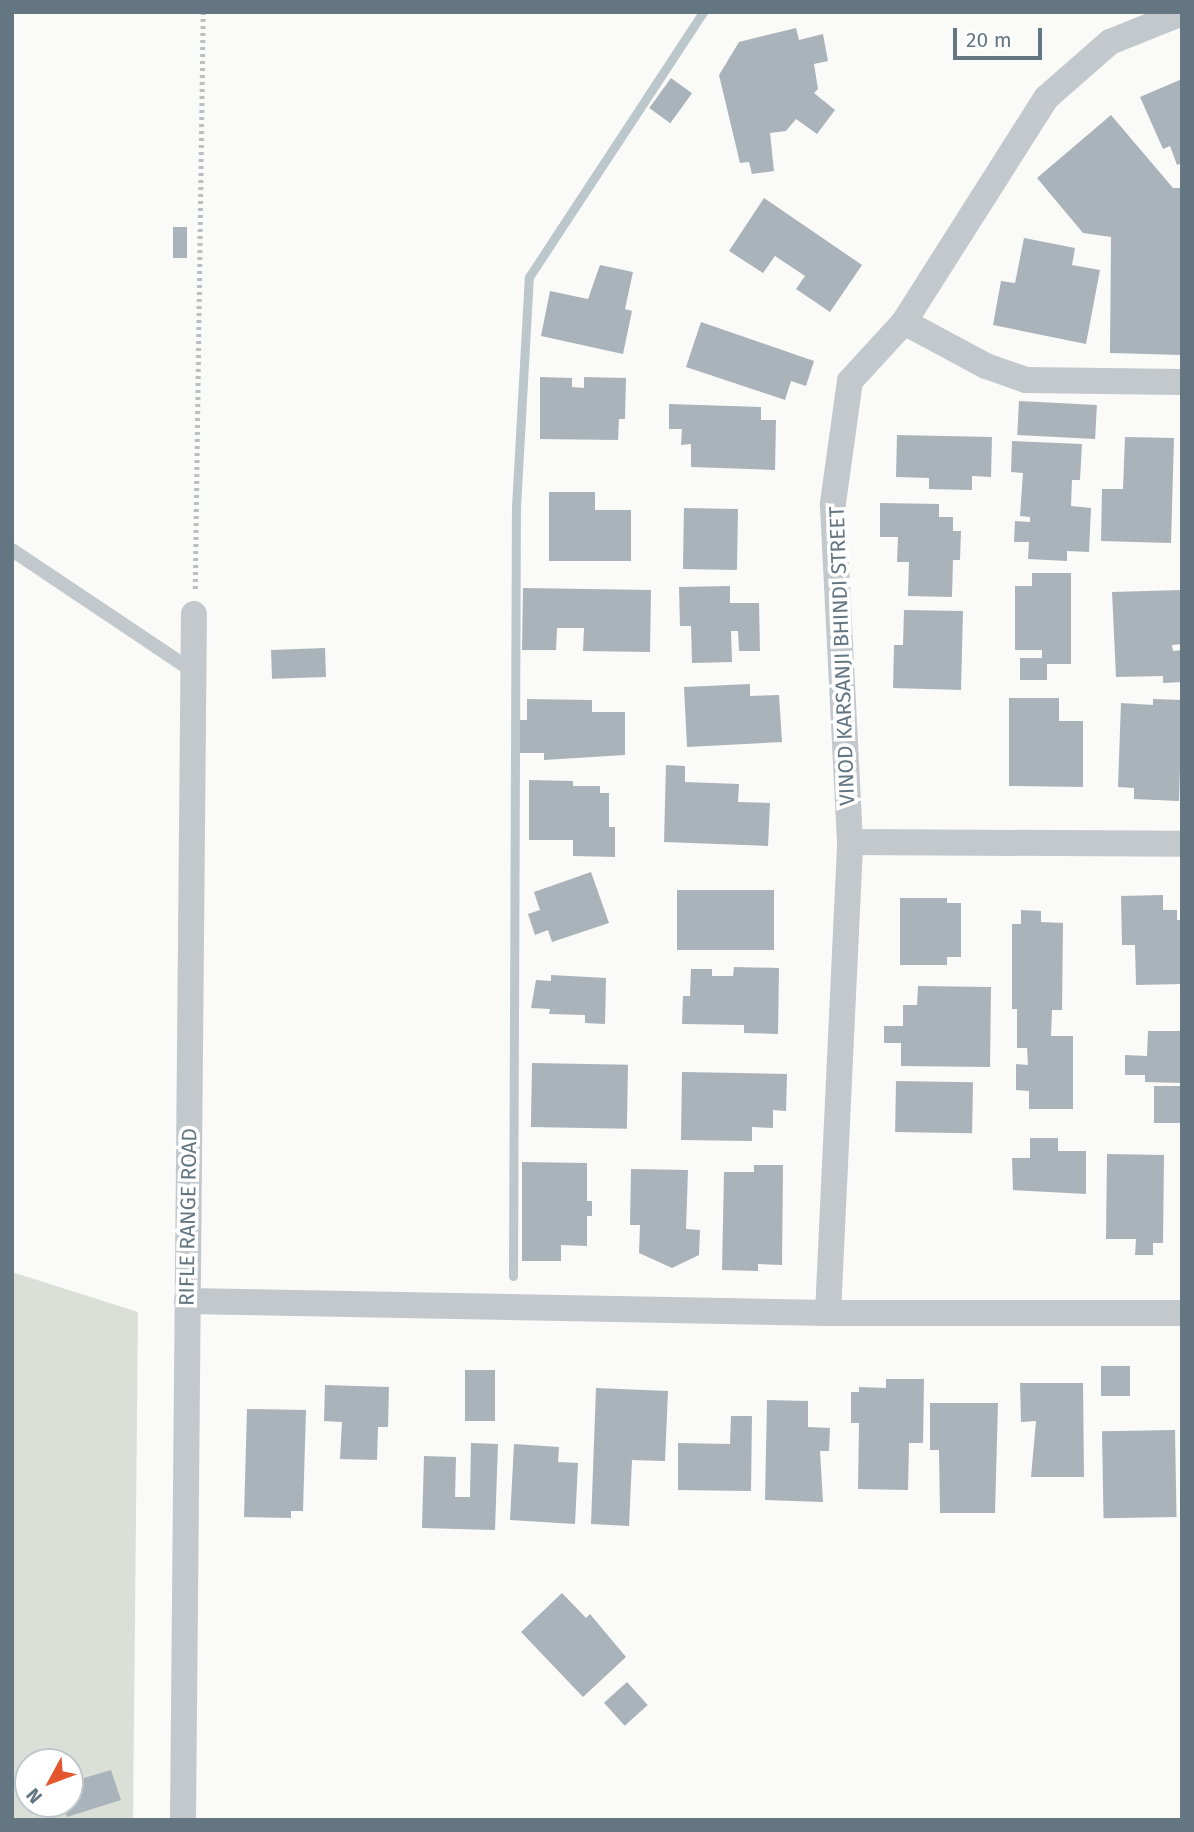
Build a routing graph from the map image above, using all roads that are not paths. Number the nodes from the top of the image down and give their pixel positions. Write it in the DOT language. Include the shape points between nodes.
graph roads {
  1 [pos="1182,13"];
  2 [pos="904,321"];
  3 [pos="1182,382"];
  4 [pos="12,550"];
  5 [pos="194,614"];
  6 [pos="194,672"];
  7 [pos="850,842"];
  8 [pos="1182,844"];
  9 [pos="187,1301"];
  10 [pos="1182,1312"];
  11 [pos="828,1313"];
  12 [pos="183,1820"];
  1 -- 2 [label="street, VINOD KARSANJI BHINDI STREET" via="1110,42 1046,98"];
  2 -- 3 [label="street" via="986,366 1026,380"];
  2 -- 7 [label="street, VINOD KARSANJI BHINDI STREET" via="850,381 833,503"];
  4 -- 6 [label="lane"];
  5 -- 6 [label="street, RIFLE RANGE ROAD"];
  6 -- 9 [label="street, RIFLE RANGE ROAD"];
  7 -- 8 [label="street"];
  7 -- 11 [label="street, VINOD KARSANJI BHINDI STREET"];
  9 -- 11 [label="street"];
  9 -- 12 [label="street, RIFLE RANGE ROAD"];
  10 -- 11 [label="street"];
}
